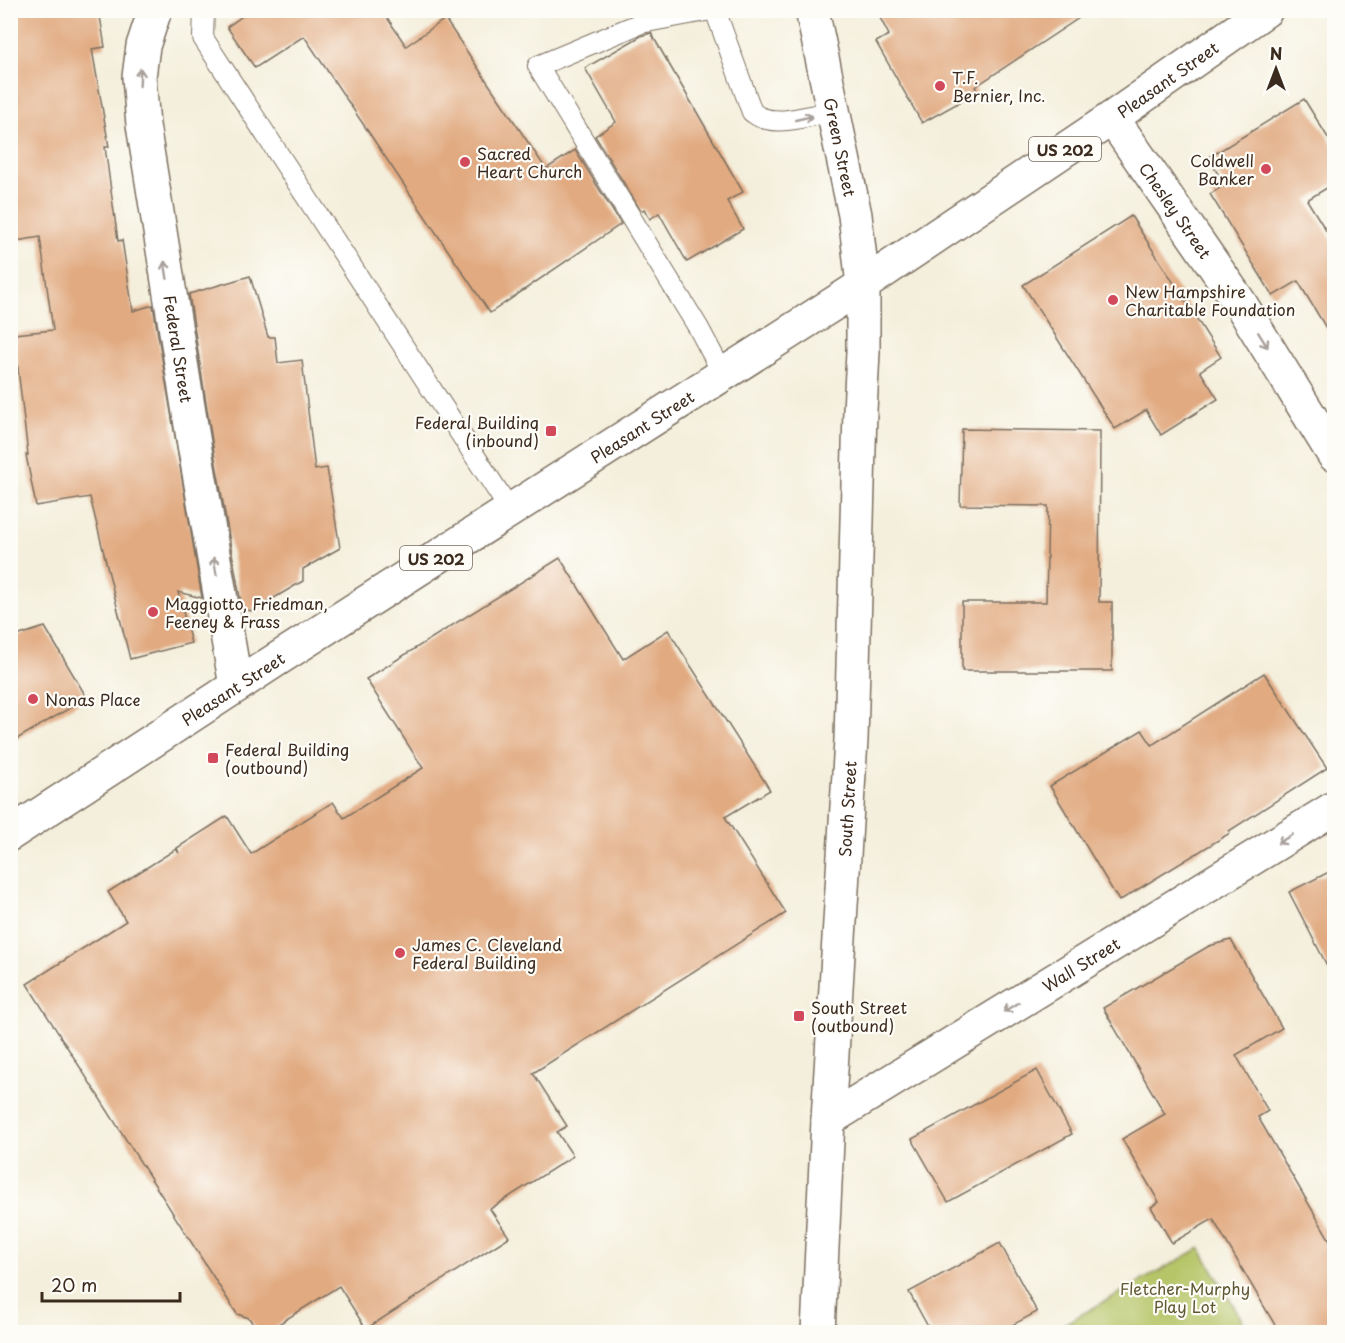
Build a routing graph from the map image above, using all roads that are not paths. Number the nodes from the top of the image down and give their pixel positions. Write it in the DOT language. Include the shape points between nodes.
graph roads {
  1 [pos="155,10"];
  2 [pos="204,10"];
  3 [pos="713,10"];
  4 [pos="812,10"];
  5 [pos="1266,10"];
  6 [pos="833,111"];
  7 [pos="1112,118"];
  8 [pos="863,285"];
  9 [pos="723,374"];
  10 [pos="1335,455"];
  11 [pos="510,510"];
  12 [pos="236,686"];
  13 [pos="1335,808"];
  14 [pos="10,834"];
  15 [pos="828,1120"];
  16 [pos="818,1332"];
  12 -- 1 [label="main road, Federal Street, one-way" via="143,125 139,77 143,46"];
  2 -- 11 [label="lane" via="203,38"];
  3 -- 6 [label="lane, one-way" via="752,112 761,118 794,120"];
  3 -- 9 [label="lane" via="641,23 538,66"];
  4 -- 6 [label="main road, Green Street"];
  5 -- 7 [label="main road, Pleasant Street / US 202"];
  6 -- 8 [label="main road, Green Street" via="855,215"];
  7 -- 8 [label="main road, Pleasant Street / US 202"];
  7 -- 10 [label="main road, Chesley Street, one-way" via="1240,303"];
  8 -- 9 [label="main road, Pleasant Street / US 202"];
  8 -- 15 [label="main road, South Street" via="851,740"];
  9 -- 11 [label="main road, Pleasant Street / US 202"];
  11 -- 12 [label="main road, Pleasant Street / US 202"];
  12 -- 14 [label="main road, Pleasant Street / US 202"];
  13 -- 15 [label="main road, Wall Street, one-way"];
  15 -- 16 [label="main road, South Street"];
}
